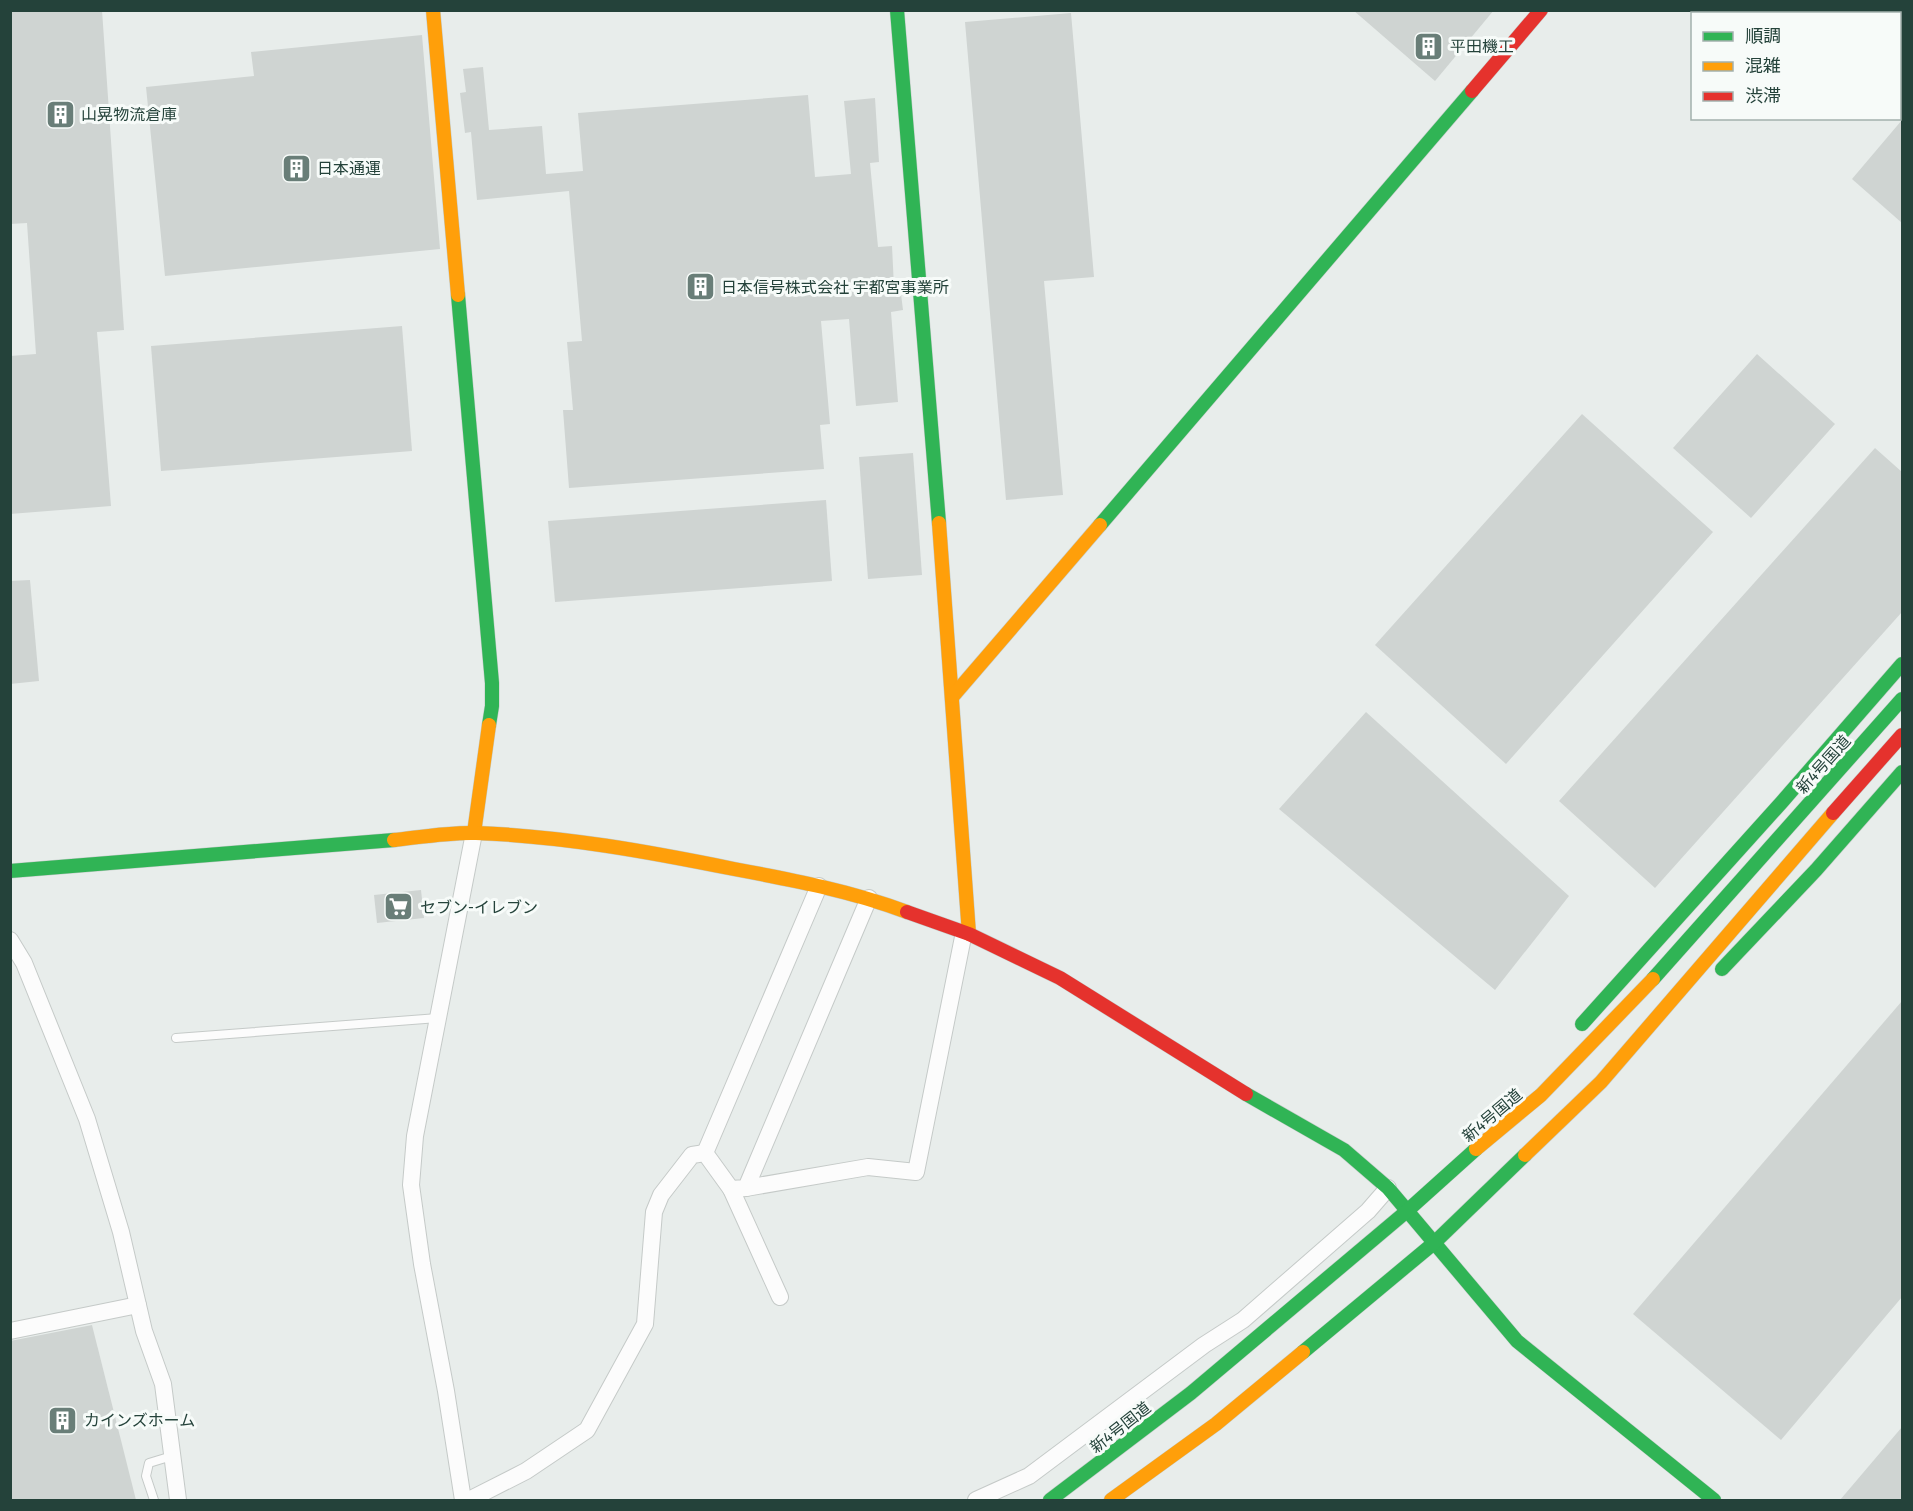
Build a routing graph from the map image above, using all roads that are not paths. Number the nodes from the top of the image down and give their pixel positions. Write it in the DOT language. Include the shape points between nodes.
graph roads {
  1 [pos="433,10"];
  2 [pos="897,10"];
  3 [pos="1541,10"];
  4 [pos="1902,664"];
  5 [pos="953,696"];
  6 [pos="1902,699"];
  7 [pos="1902,735"];
  8 [pos="1902,772"];
  9 [pos="474,833"];
  10 [pos="10,871"];
  11 [pos="819,886"];
  12 [pos="869,898"];
  13 [pos="966,933"];
  14 [pos="10,940"];
  15 [pos="1712,980"];
  16 [pos="439,1018"];
  17 [pos="1575,1032"];
  18 [pos="176,1038"];
  19 [pos="1657,1038"];
  20 [pos="1601,1082"];
  21 [pos="1506,1106"];
  22 [pos="705,1153"];
  23 [pos="1445,1175"];
  24 [pos="738,1188"];
  25 [pos="1388,1188"];
  26 [pos="1407,1211"];
  27 [pos="1434,1243"];
  28 [pos="780,1297"];
  29 [pos="138,1305"];
  30 [pos="10,1331"];
  31 [pos="172,1456"];
  32 [pos="154,1500"];
  33 [pos="178,1500"];
  34 [pos="463,1500"];
  35 [pos="469,1500"];
  36 [pos="976,1500"];
  37 [pos="1050,1500"];
  38 [pos="1111,1500"];
  39 [pos="1714,1500"];
  1 -- 9 [label="main road" via="492,683"];
  2 -- 5 [label="main road"];
  3 -- 5 [label="main road"];
  4 -- 17 [label="main road"];
  5 -- 13 [label="main road"];
  6 -- 23 [label="main road, 新4号国道" via="1661,970 1540,1095"];
  7 -- 20 [label="main road"];
  8 -- 15 [label="main road"];
  9 -- 10 [label="main road"];
  9 -- 11 [label="main road" via="649,852"];
  9 -- 16 [label="street"];
  11 -- 12 [label="main road"];
  11 -- 22 [label="street"];
  12 -- 13 [label="main road"];
  12 -- 24 [label="street"];
  13 -- 24 [label="street" via="916,1172 868,1167"];
  13 -- 25 [label="main road" via="1060,978 1262,1104 1344,1150"];
  14 -- 29 [label="street" via="24,963 87,1119"];
  16 -- 18 [label="lane"];
  16 -- 34 [label="street" via="415,1136 411,1185"];
  19 -- 20 [label="main road" via="1642,1054"];
  20 -- 27 [label="main road"];
  21 -- 23 [label="main road"];
  22 -- 24 [label="street"];
  22 -- 35 [label="street" via="692,1155 661,1195 654,1212 645,1324 587,1430 526,1471"];
  23 -- 26 [label="main road, 新4号国道"];
  24 -- 28 [label="street"];
  25 -- 26 [label="main road"];
  25 -- 36 [label="street" via="1364,1216 1243,1320 1029,1476"];
  26 -- 27 [label="main road"];
  26 -- 37 [label="main road, 新4号国道" via="1191,1393"];
  27 -- 38 [label="main road" via="1216,1424"];
  27 -- 39 [label="main road" via="1517,1341"];
  29 -- 30 [label="street"];
  29 -- 31 [label="street" via="163,1384"];
  31 -- 32 [label="lane" via="149,1463 146,1476"];
  31 -- 33 [label="street"];
}
